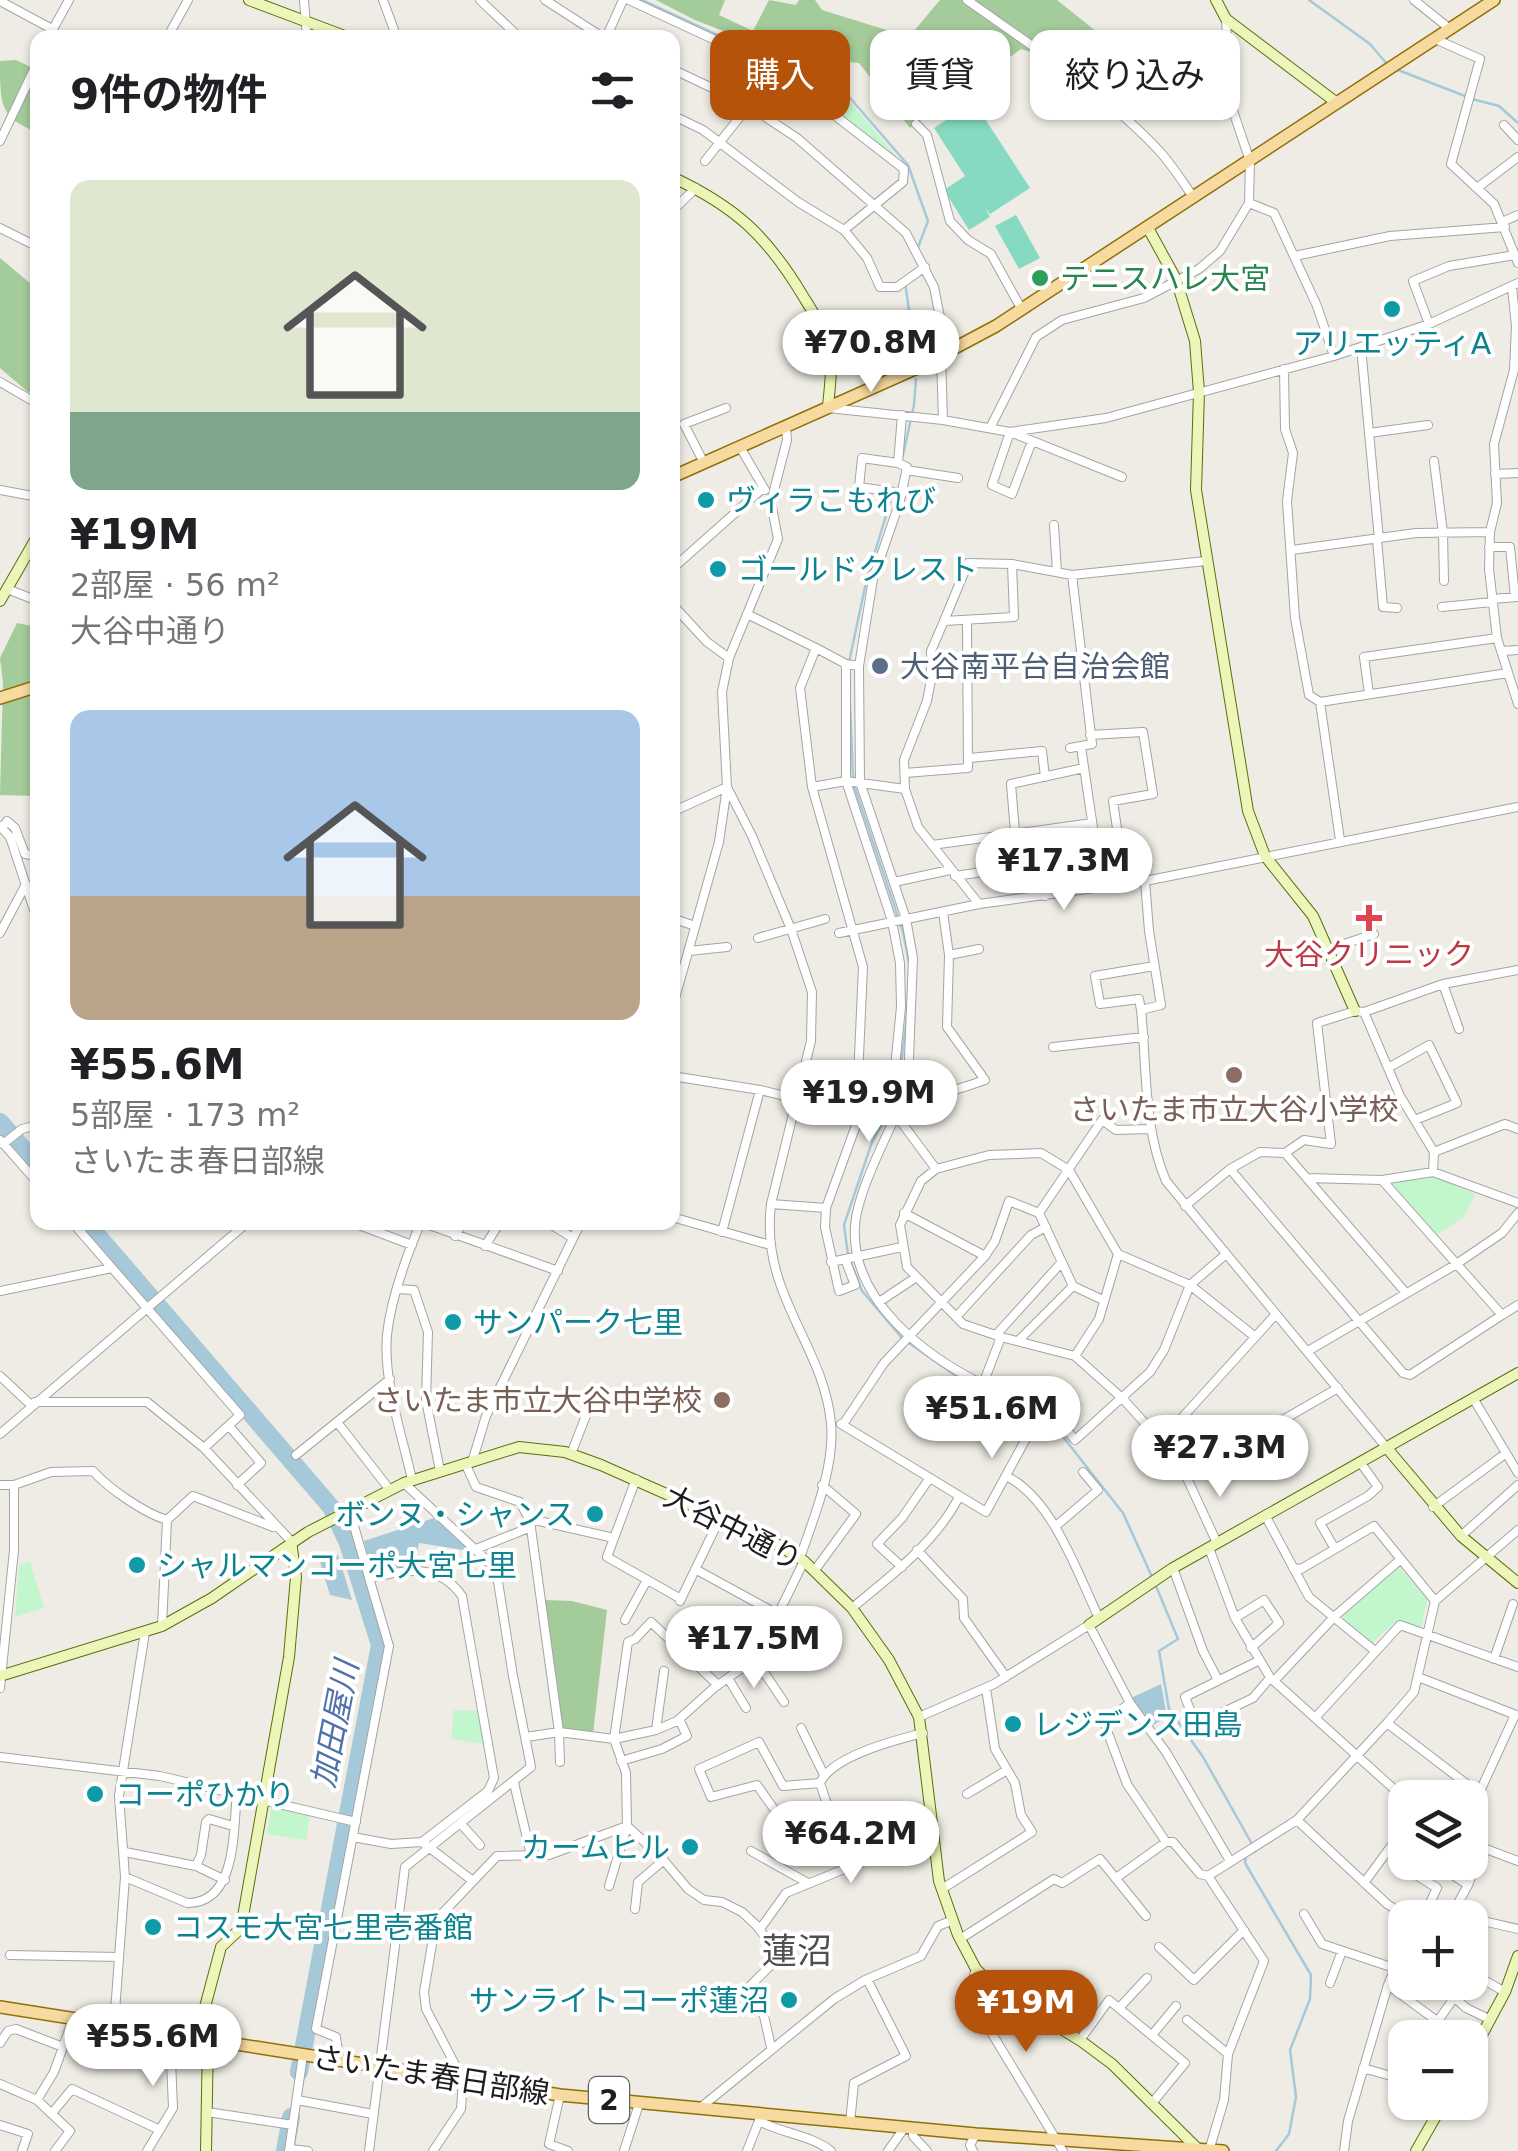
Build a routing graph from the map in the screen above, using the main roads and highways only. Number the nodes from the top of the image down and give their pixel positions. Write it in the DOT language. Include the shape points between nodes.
graph roads {
  1 [pos="1487,2"];
  2 [pos="680,474"];
  3 [pos="30,689"];
  4 [pos="0,698"];
  5 [pos="0,2008"];
  6 [pos="973,2143"];
  7 [pos="1060,2145"];
  8 [pos="1200,2150"];
  9 [pos="1209,2151"];
  10 [pos="1222,2151"];
  1 -- 2 [label="main road" via="1022,310 944,355"];
  3 -- 4 [label="main road"];
  5 -- 6 [label="main road, さいたま春日部線 / 2" via="560,2095 909,2128"];
  6 -- 7 [label="main road, さいたま春日部線 / 2"];
  7 -- 8 [label="main road, さいたま春日部線 / 2"];
  8 -- 9 [label="main road, さいたま春日部線 / 2"];
  9 -- 10 [label="main road, さいたま春日部線 / 2"];
}
